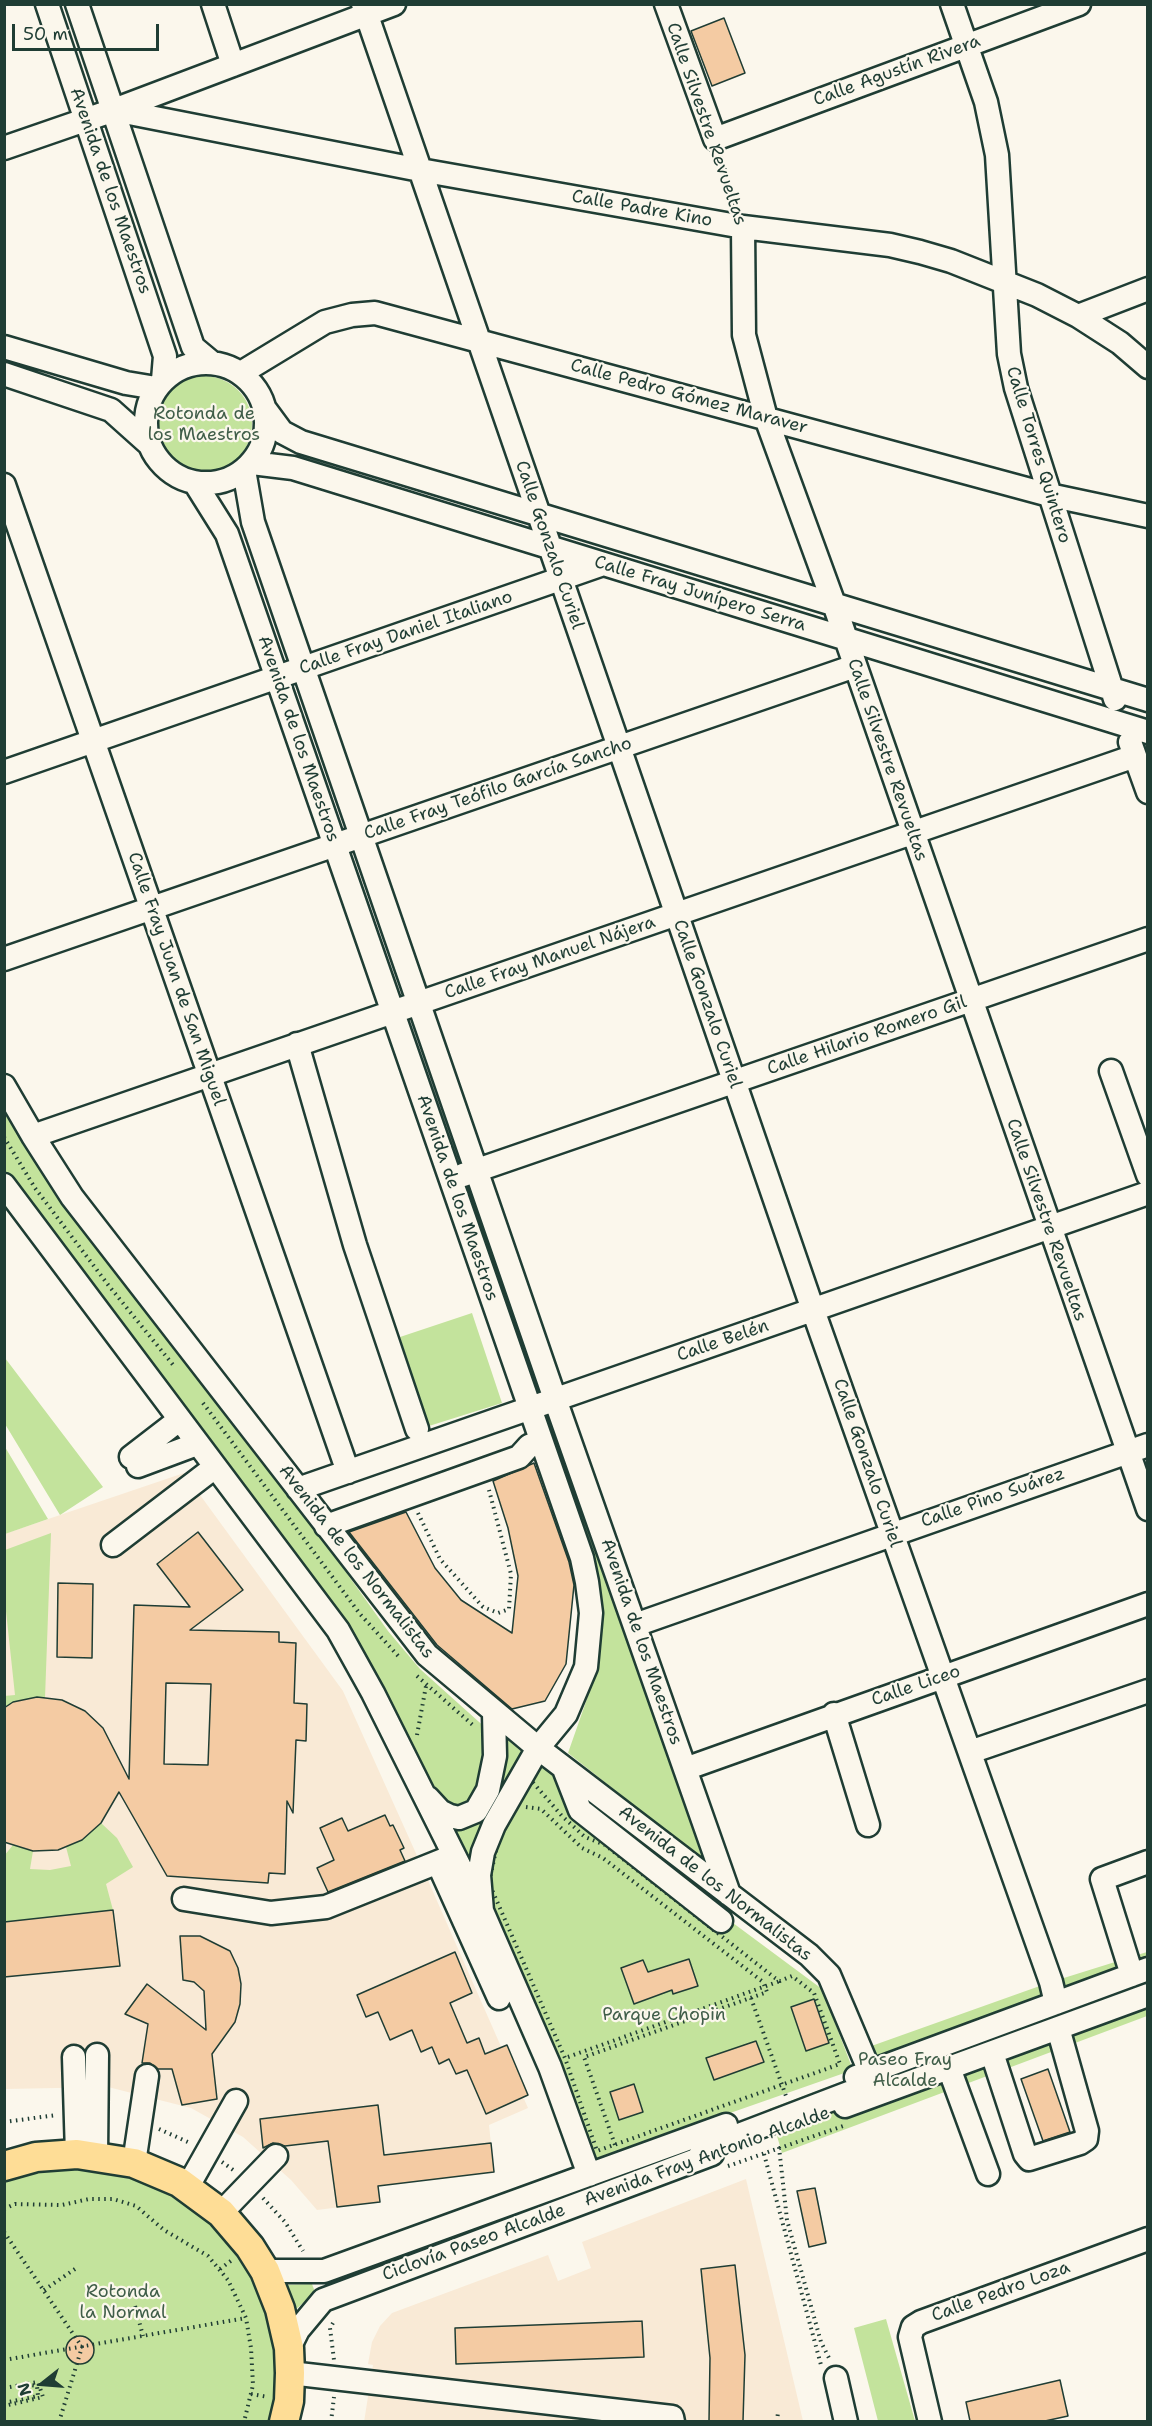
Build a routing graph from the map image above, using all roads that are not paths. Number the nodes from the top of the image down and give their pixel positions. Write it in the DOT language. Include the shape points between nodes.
graph roads {
  1 [pos="47,4"];
  2 [pos="77,4"];
  3 [pos="213,4"];
  4 [pos="394,4"];
  5 [pos="666,4"];
  6 [pos="952,4"];
  7 [pos="1079,4"];
  8 [pos="364,10"];
  9 [pos="967,45"];
  10 [pos="233,65"];
  11 [pos="114,110"];
  12 [pos="86,120"];
  13 [pos="715,139"];
  14 [pos="4,148"];
  15 [pos="420,170"];
  16 [pos="743,227"];
  17 [pos="1003,282"];
  18 [pos="1148,289"];
  19 [pos="1078,316"];
  20 [pos="478,339"];
  21 [pos="4,347"];
  22 [pos="211,362"];
  23 [pos="1148,367"];
  24 [pos="241,373"];
  25 [pos="4,374"];
  26 [pos="160,384"];
  27 [pos="265,409"];
  28 [pos="766,418"];
  29 [pos="149,444"];
  30 [pos="248,466"];
  31 [pos="195,483"];
  32 [pos="4,485"];
  33 [pos="1049,495"];
  34 [pos="539,514"];
  35 [pos="1148,516"];
  36 [pos="550,548"];
  37 [pos="603,564"];
  38 [pos="561,579"];
  39 [pos="834,604"];
  40 [pos="846,639"];
  41 [pos="855,666"];
  42 [pos="303,668"];
  43 [pos="276,678"];
  44 [pos="1111,689"];
  45 [pos="1148,700"];
  46 [pos="1124,725"];
  47 [pos="1148,732"];
  48 [pos="94,741"];
  49 [pos="619,747"];
  50 [pos="1135,756"];
  51 [pos="4,772"];
  52 [pos="1148,792"];
  53 [pos="912,833"];
  54 [pos="361,836"];
  55 [pos="335,845"];
  56 [pos="152,908"];
  57 [pos="676,914"];
  58 [pos="1148,939"];
  59 [pos="4,959"];
  60 [pos="970,1000"];
  61 [pos="419,1003"];
  62 [pos="392,1012"];
  63 [pos="297,1044"];
  64 [pos="1111,1071"];
  65 [pos="210,1075"];
  66 [pos="734,1082"];
  67 [pos="4,1086"];
  68 [pos="33,1136"];
  69 [pos="476,1170"];
  70 [pos="1148,1175"];
  71 [pos="450,1179"];
  72 [pos="4,1185"];
  73 [pos="1148,1192"];
  74 [pos="1049,1227"];
  75 [pos="813,1310"];
  76 [pos="555,1399"];
  77 [pos="530,1408"];
  78 [pos="179,1420"];
  79 [pos="417,1429"];
  80 [pos="541,1441"];
  81 [pos="197,1444"];
  82 [pos="1138,1449"];
  83 [pos="215,1467"];
  84 [pos="348,1472"];
  85 [pos="298,1489"];
  86 [pos="1148,1509"];
  87 [pos="326,1526"];
  88 [pos="892,1533"];
  89 [pos="113,1545"];
  90 [pos="1148,1604"];
  91 [pos="635,1625"];
  92 [pos="943,1677"];
  93 [pos="1148,1691"];
  94 [pos="494,1713"];
  95 [pos="834,1714"];
  96 [pos="538,1748"];
  97 [pos="970,1752"];
  98 [pos="564,1768"];
  99 [pos="685,1769"];
  100 [pos="421,1790"];
  101 [pos="867,1825"];
  102 [pos="445,1859"];
  103 [pos="1148,1862"];
  104 [pos="729,1894"];
  105 [pos="184,1899"];
  106 [pos="482,1911"];
  107 [pos="721,1921"];
  108 [pos="1140,1972"];
  109 [pos="1148,1995"];
  110 [pos="499,1998"];
  111 [pos="1056,2003"];
  112 [pos="1058,2028"];
  113 [pos="992,2053"];
  114 [pos="97,2055"];
  115 [pos="74,2057"];
  116 [pos="949,2068"];
  117 [pos="870,2072"];
  118 [pos="147,2076"];
  119 [pos="236,2102"];
  120 [pos="86,2155"];
  121 [pos="276,2156"];
  122 [pos="698,2158"];
  123 [pos="134,2163"];
  124 [pos="4,2166"];
  125 [pos="988,2174"];
  126 [pos="589,2175"];
  127 [pos="187,2188"];
  128 [pos="221,2213"];
  129 [pos="1148,2239"];
  130 [pos="265,2271"];
  131 [pos="289,2360"];
  132 [pos="838,2388"];
  133 [pos="278,2410"];
  134 [pos="673,2421"];
  135 [pos="846,2421"];
  136 [pos="930,2421"];
  1 -- 12 [label="street, Avenida de los Maestros"];
  2 -- 11 [label="street, Avenida de los Maestros"];
  3 -- 10 [label="street"];
  4 -- 8 [label="street"];
  5 -- 13 [label="street, Calle Silvestre Revueltas"];
  6 -- 9 [label="street, Calle Torres Quintero"];
  7 -- 9 [label="street, Calle Agustín Rivera"];
  8 -- 10 [label="street"];
  8 -- 15 [label="street, Calle Gonzalo Curiel"];
  9 -- 13 [label="street, Calle Agustín Rivera"];
  9 -- 17 [label="street, Calle Torres Quintero" via="986,102 997,155"];
  10 -- 11 [label="street"];
  11 -- 12 [label="street"];
  11 -- 15 [label="street, Calle Padre Kino"];
  11 -- 22 [label="street, Avenida de los Maestros" via="193,347"];
  12 -- 14 [label="street"];
  12 -- 26 [label="street, Avenida de los Maestros" via="165,356"];
  15 -- 16 [label="street, Calle Padre Kino"];
  15 -- 20 [label="street, Calle Gonzalo Curiel"];
  16 -- 17 [label="street, Calle Padre Kino" via="890,245 951,261"];
  16 -- 28 [label="street, Calle Silvestre Revueltas" via="744,335"];
  17 -- 19 [label="street, Calle Padre Kino"];
  17 -- 33 [label="street, Calle Torres Quintero" via="1016,388"];
  18 -- 19 [label="street"];
  19 -- 23 [label="street, Calle Padre Kino"];
  20 -- 24 [label="street, Calle Pedro Gómez Maraver" via="375,313 352,315 325,322"];
  20 -- 28 [label="street, Calle Pedro Gómez Maraver"];
  20 -- 34 [label="street, Calle Gonzalo Curiel"];
  21 -- 26 [label="street" via="126,383"];
  22 -- 24 [label="street"];
  22 -- 26 [label="street" via="177,369"];
  24 -- 27 [label="street" via="260,395"];
  25 -- 29 [label="street" via="111,410"];
  26 -- 29 [label="street" via="146,415"];
  27 -- 30 [label="street" via="262,446"];
  27 -- 34 [label="street, Calle Fray Junípero Serra" via="282,432 301,442"];
  28 -- 33 [label="street, Calle Pedro Gómez Maraver"];
  28 -- 39 [label="street, Calle Silvestre Revueltas"];
  29 -- 31 [label="street" via="166,468"];
  30 -- 31 [label="street" via="229,479"];
  30 -- 36 [label="street, Calle Fray Junípero Serra" via="293,468"];
  30 -- 42 [label="street, Avenida de los Maestros" via="253,522"];
  31 -- 43 [label="street, Avenida de los Maestros" via="226,534"];
  32 -- 48 [label="street, Calle Fray Juan de San Miguel"];
  33 -- 35 [label="street, Calle Pedro Gómez Maraver"];
  33 -- 44 [label="street, Calle Torres Quintero"];
  34 -- 36 [label="street, Calle Gonzalo Curiel"];
  34 -- 39 [label="street, Calle Fray Junípero Serra"];
  36 -- 37 [label="street, Calle Fray Junípero Serra"];
  36 -- 38 [label="street, Calle Gonzalo Curiel"];
  37 -- 38 [label="street, Calle Fray Daniel Italiano"];
  37 -- 40 [label="street, Calle Fray Junípero Serra"];
  38 -- 42 [label="street, Calle Fray Daniel Italiano"];
  38 -- 49 [label="street, Calle Gonzalo Curiel"];
  39 -- 40 [label="street, Calle Silvestre Revueltas"];
  39 -- 44 [label="street, Calle Fray Junípero Serra"];
  40 -- 41 [label="street, Calle Silvestre Revueltas"];
  40 -- 46 [label="street, Calle Fray Junípero Serra"];
  41 -- 49 [label="street, Calle Fray Teófilo García Sancho"];
  41 -- 53 [label="street, Calle Silvestre Revueltas"];
  42 -- 43 [label="street, Calle Fray Daniel Italiano"];
  42 -- 54 [label="street, Avenida de los Maestros"];
  43 -- 48 [label="street, Calle Fray Daniel Italiano"];
  43 -- 55 [label="street, Avenida de los Maestros"];
  44 -- 45 [label="street, Calle Fray Junípero Serra"];
  44 -- 46 [label="street, Calle Torres Quintero"];
  46 -- 47 [label="street, Calle Fray Junípero Serra"];
  46 -- 50 [label="street, Calle Torres Quintero"];
  48 -- 51 [label="street, Calle Fray Daniel Italiano"];
  48 -- 56 [label="street, Calle Fray Juan de San Miguel"];
  49 -- 54 [label="street, Calle Fray Teófilo García Sancho"];
  49 -- 57 [label="street, Calle Gonzalo Curiel"];
  50 -- 52 [label="street, Calle Torres Quintero"];
  50 -- 53 [label="street, Calle Fray Manuel Nájera"];
  53 -- 57 [label="street, Calle Fray Manuel Nájera"];
  53 -- 60 [label="street, Calle Silvestre Revueltas"];
  54 -- 55 [label="street, Calle Fray Teófilo García Sancho"];
  54 -- 61 [label="street, Avenida de los Maestros"];
  55 -- 56 [label="street, Calle Fray Teófilo García Sancho"];
  55 -- 62 [label="street, Avenida de los Maestros"];
  56 -- 59 [label="street, Calle Fray Teófilo García Sancho"];
  56 -- 65 [label="street, Calle Fray Juan de San Miguel"];
  57 -- 61 [label="street, Calle Fray Manuel Nájera"];
  57 -- 66 [label="street, Calle Gonzalo Curiel"];
  58 -- 60 [label="street, Calle Hilario Romero Gil"];
  60 -- 66 [label="street, Calle Hilario Romero Gil"];
  60 -- 74 [label="street, Calle Silvestre Revueltas"];
  61 -- 62 [label="street, Calle Fray Manuel Nájera"];
  61 -- 69 [label="street, Avenida de los Maestros"];
  62 -- 63 [label="street, Calle Fray Manuel Nájera"];
  62 -- 71 [label="street, Avenida de los Maestros"];
  63 -- 65 [label="street, Calle Fray Manuel Nájera"];
  63 -- 79 [label="street" via="355,1245"];
  64 -- 70 [label="street"];
  65 -- 68 [label="street, Calle Fray Manuel Nájera"];
  65 -- 84 [label="street, Calle Fray Juan de San Miguel"];
  66 -- 69 [label="street, Calle Hilario Romero Gil"];
  66 -- 75 [label="street, Calle Gonzalo Curiel"];
  67 -- 68 [label="street, Avenida de los Normalistas"];
  68 -- 85 [label="street, Avenida de los Normalistas" via="72,1197"];
  69 -- 71 [label="street, Calle Hilario Romero Gil"];
  69 -- 76 [label="street, Avenida de los Maestros"];
  71 -- 77 [label="street, Avenida de los Maestros"];
  72 -- 78 [label="street"];
  73 -- 74 [label="street, Calle Belén"];
  74 -- 75 [label="street, Calle Belén"];
  74 -- 82 [label="street, Calle Silvestre Revueltas"];
  75 -- 76 [label="street, Calle Belén"];
  75 -- 88 [label="street, Calle Gonzalo Curiel"];
  76 -- 77 [label="street, Calle Belén"];
  76 -- 91 [label="street, Avenida de los Maestros"];
  77 -- 80 [label="street, Avenida de los Maestros"];
  77 -- 84 [label="street, Calle Belén"];
  78 -- 81 [label="street"];
  78 -- 81 [label="street" via="135,1462"];
  80 -- 87 [label="street" via="529,1446 519,1457"];
  80 -- 96 [label="street, Avenida de los Maestros" via="582,1558 591,1613 586,1667 578,1691 567,1714"];
  81 -- 83 [label="street"];
  82 -- 86 [label="street, Calle Silvestre Revueltas"];
  82 -- 88 [label="street, Calle Pino Suárez"];
  83 -- 89 [label="street"];
  83 -- 100 [label="street" via="338,1630"];
  84 -- 85 [label="street, Calle Belén"];
  85 -- 87 [label="street, Avenida de los Normalistas"];
  87 -- 94 [label="street, Avenida de los Normalistas" via="427,1656"];
  88 -- 91 [label="street, Calle Pino Suárez"];
  88 -- 92 [label="street, Calle Gonzalo Curiel"];
  90 -- 92 [label="street, Calle Liceo"];
  91 -- 99 [label="street, Avenida de los Maestros"];
  92 -- 95 [label="street, Calle Liceo"];
  92 -- 97 [label="street, Calle Gonzalo Curiel"];
  93 -- 97 [label="street"];
  94 -- 96 [label="street, Avenida de los Normalistas"];
  94 -- 100 [label="street" via="495,1756 488,1790 476,1811 459,1818 450,1816"];
  95 -- 99 [label="street, Calle Liceo"];
  95 -- 101 [label="street"];
  96 -- 98 [label="street, Avenida de los Normalistas"];
  96 -- 106 [label="street, Avenida de los Maestros" via="483,1852 478,1893"];
  97 -- 111 [label="street, Calle Gonzalo Curiel"];
  98 -- 104 [label="street, Avenida de los Normalistas"];
  98 -- 107 [label="street" via="580,1810"];
  99 -- 104 [label="street, Avenida de los Maestros"];
  100 -- 102 [label="street"];
  102 -- 105 [label="street" via="326,1907 271,1913"];
  102 -- 106 [label="street"];
  102 -- 110 [label="street"];
  103 -- 108 [label="street" via="1102,1879"];
  104 -- 117 [label="street, Avenida de los Normalistas" via="829,1975"];
  106 -- 126 [label="street" via="550,2067"];
  108 -- 111 [label="street, Avenida Fray Antonio Alcalde"];
  109 -- 112 [label="street, Avenida Fray Antonio Alcalde"];
  111 -- 117 [label="street, Avenida Fray Antonio Alcalde"];
  112 -- 113 [label="street, Avenida Fray Antonio Alcalde"];
  112 -- 113 [label="street" via="1087,2131 1086,2139 1080,2143 1029,2159"];
  113 -- 116 [label="street, Avenida Fray Antonio Alcalde"];
  114 -- 120 [label="street"];
  115 -- 120 [label="street" via="76,2114"];
  116 -- 122 [label="street, Avenida Fray Antonio Alcalde" via="777,2140"];
  116 -- 125 [label="street"];
  117 -- 122 [label="street" via="859,2089 710,2146"];
  117 -- 126 [label="street, Avenida Fray Antonio Alcalde" via="618,2154"];
  118 -- 123 [label="street"];
  119 -- 127 [label="street"];
  120 -- 123 [label="main road"];
  120 -- 124 [label="main road" via="36,2157"];
  121 -- 128 [label="street"];
  122 -- 131 [label="street, Avenida Fray Antonio Alcalde" via="323,2300 298,2330"];
  123 -- 127 [label="main road"];
  126 -- 130 [label="street, Avenida Fray Antonio Alcalde" via="324,2271"];
  127 -- 128 [label="main road"];
  128 -- 130 [label="main road"];
  129 -- 136 [label="street, Calle Pedro Loza" via="913,2327 910,2337"];
  130 -- 131 [label="main road" via="280,2309"];
  131 -- 133 [label="main road" via="289,2401"];
  131 -- 134 [label="street" via="672,2416"];
  132 -- 135 [label="street"];
}
